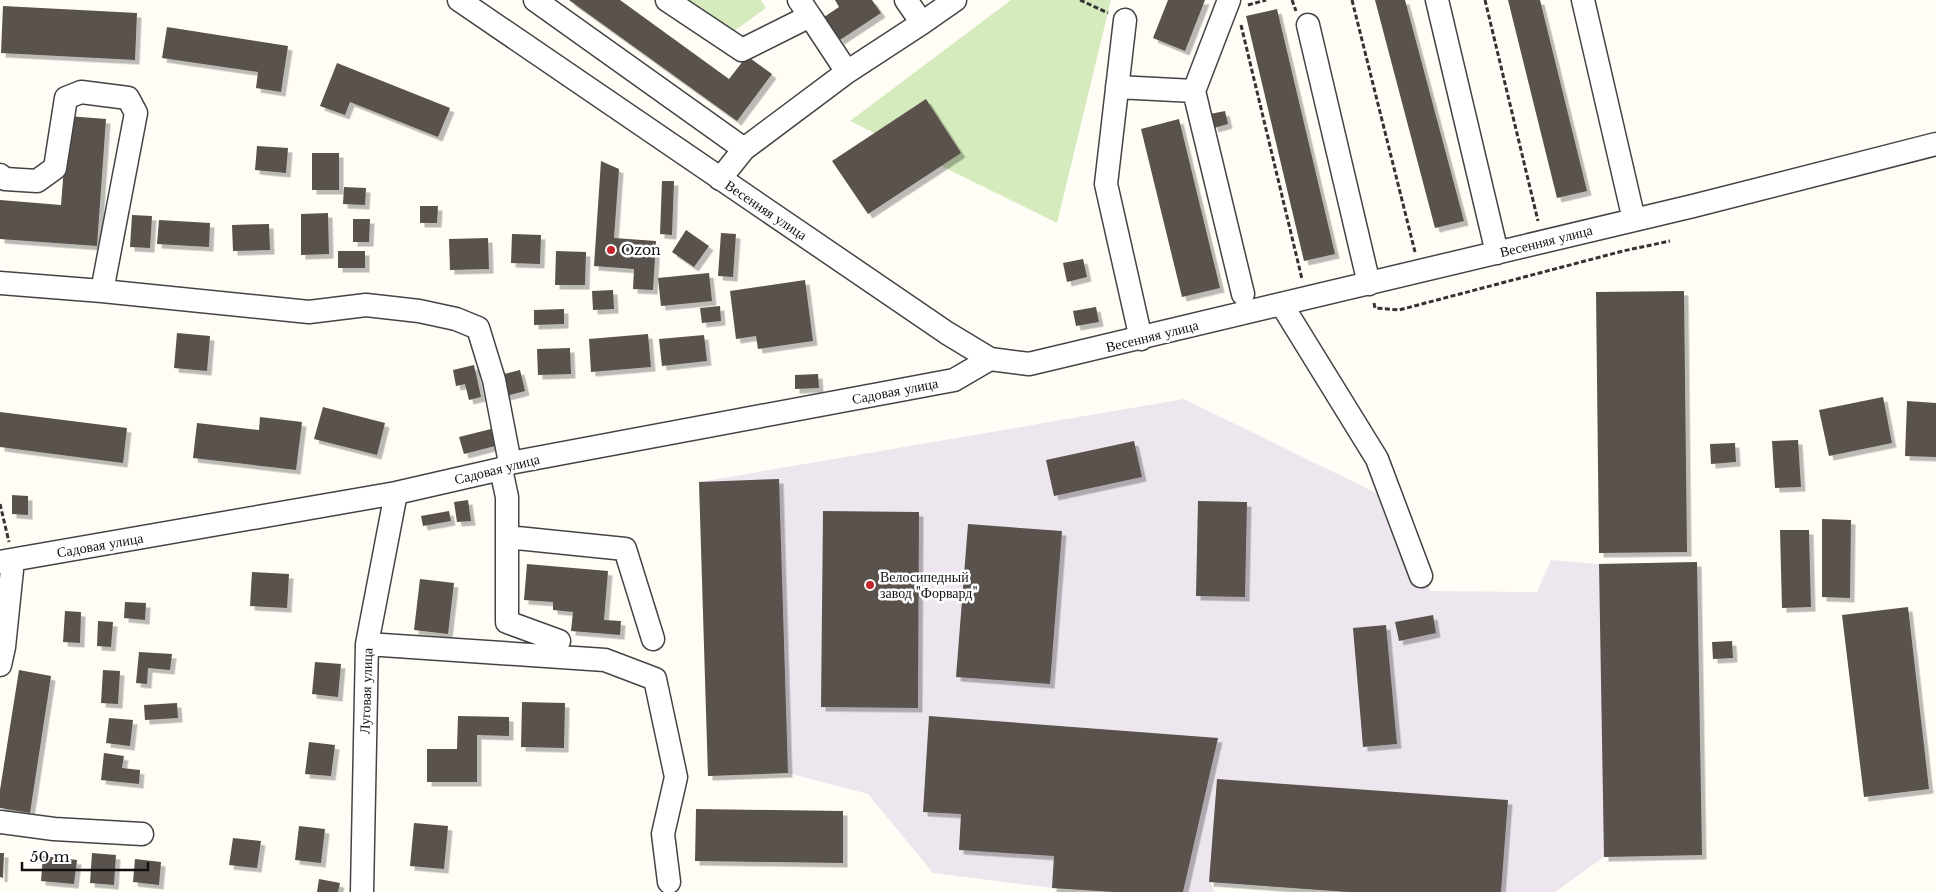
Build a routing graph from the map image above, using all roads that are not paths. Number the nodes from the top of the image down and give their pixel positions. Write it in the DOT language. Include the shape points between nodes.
graph roads {
  1 [pos="459,0"];
  2 [pos="535,0"];
  3 [pos="667,0"];
  4 [pos="906,0"];
  5 [pos="955,0"];
  6 [pos="1437,0"];
  7 [pos="1583,0"];
  8 [pos="805,8"];
  9 [pos="1234,8"];
  10 [pos="1125,20"];
  11 [pos="922,23"];
  12 [pos="1308,25"];
  13 [pos="847,72"];
  14 [pos="1117,87"];
  15 [pos="1194,91"];
  16 [pos="1936,144"];
  17 [pos="744,149"];
  18 [pos="0,175"];
  19 [pos="720,179"];
  20 [pos="1634,220"];
  21 [pos="1497,253"];
  22 [pos="0,283"];
  23 [pos="1369,284"];
  24 [pos="102,291"];
  25 [pos="1242,294"];
  26 [pos="1282,305"];
  27 [pos="1141,339"];
  28 [pos="990,359"];
  29 [pos="506,466"];
  30 [pos="396,492"];
  31 [pos="507,537"];
  32 [pos="6,561"];
  33 [pos="1421,576"];
  34 [pos="653,639"];
  35 [pos="559,641"];
  36 [pos="367,644"];
  37 [pos="0,665"];
  38 [pos="0,822"];
  39 [pos="142,834"];
  40 [pos="669,882"];
  41 [pos="362,892"];
  1 -- 19 [label="street, Весенняя улица"];
  2 -- 17 [label="street"];
  3 -- 8 [label="street" via="742,50"];
  4 -- 11 [label="street"];
  5 -- 11 [label="street"];
  6 -- 21 [label="street"];
  7 -- 20 [label="street"];
  8 -- 13 [label="street"];
  9 -- 15 [label="street"];
  10 -- 14 [label="street"];
  11 -- 13 [label="street"];
  12 -- 23 [label="street"];
  13 -- 17 [label="street"];
  14 -- 15 [label="street"];
  14 -- 27 [label="street" via="1106,184"];
  15 -- 25 [label="street"];
  16 -- 20 [label="street, Весенняя улица"];
  17 -- 19 [label="street"];
  18 -- 24 [label="street" via="5,180 38,182 55,168 66,98 80,92 128,98 136,113"];
  19 -- 28 [label="street, Весенняя улица"];
  20 -- 21 [label="street, Весенняя улица"];
  21 -- 23 [label="street, Весенняя улица"];
  22 -- 24 [label="street"];
  23 -- 26 [label="street, Весенняя улица"];
  24 -- 29 [label="street" via="309,312 366,305 419,311 456,319 478,328 494,380"];
  26 -- 27 [label="street, Весенняя улица"];
  26 -- 33 [label="street" via="1377,460"];
  27 -- 28 [label="street, Весенняя улица" via="1029,364"];
  28 -- 29 [label="street, Садовая улица" via="954,380"];
  29 -- 30 [label="street, Садовая улица"];
  29 -- 31 [label="street"];
  30 -- 32 [label="street, Садовая улица"];
  30 -- 36 [label="street, Луговая улица"];
  31 -- 34 [label="street" via="625,549"];
  31 -- 35 [label="street" via="506,622"];
  32 -- 37 [label="street" via="4,647"];
  36 -- 40 [label="street" via="605,660 655,679 676,777 663,834"];
  36 -- 41 [label="street, Луговая улица"];
  38 -- 39 [label="street"];
}
